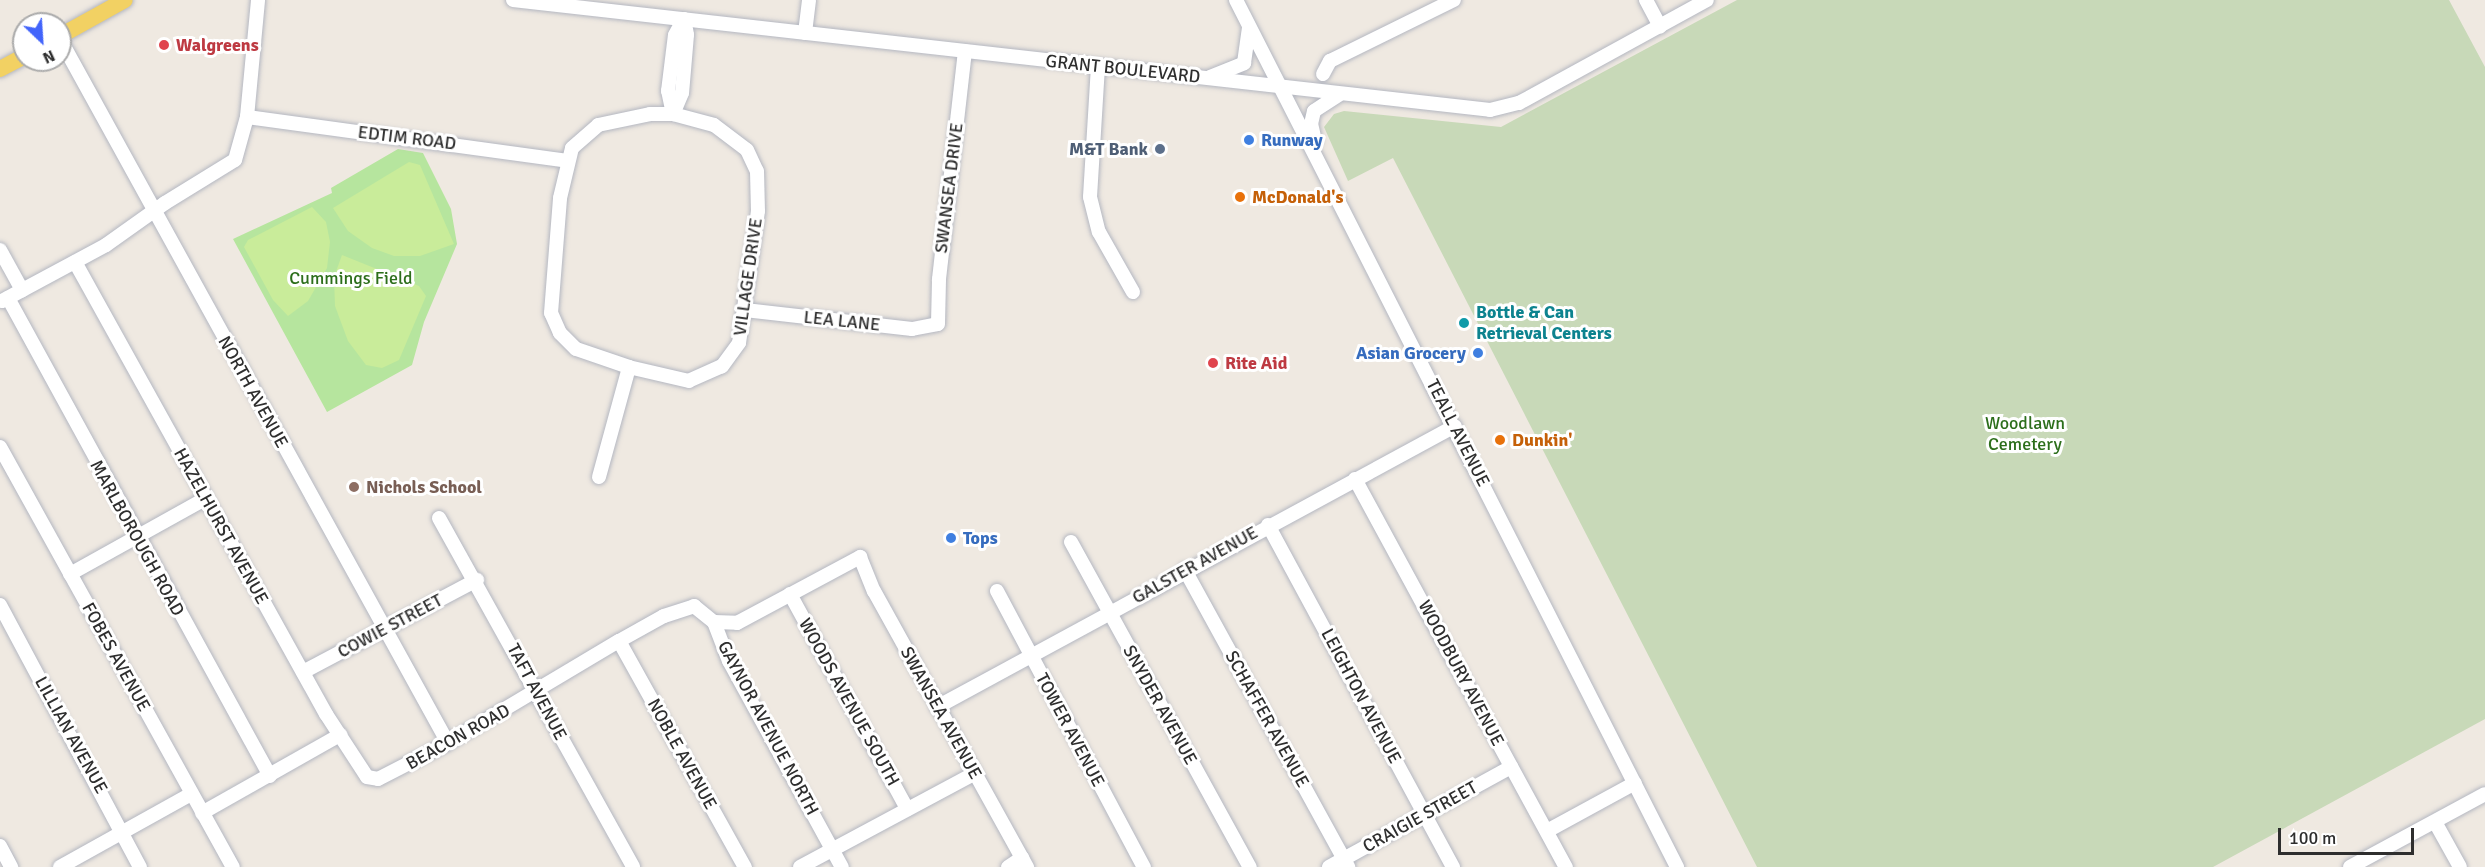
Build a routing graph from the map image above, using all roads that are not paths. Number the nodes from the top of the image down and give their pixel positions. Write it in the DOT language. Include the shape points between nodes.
graph roads {
  1 [pos="125,0"];
  2 [pos="258,0"];
  3 [pos="513,0"];
  4 [pos="809,0"];
  5 [pos="1236,0"];
  6 [pos="1454,0"];
  7 [pos="1646,0"];
  8 [pos="1707,0"];
  9 [pos="684,19"];
  10 [pos="1249,25"];
  11 [pos="1660,26"];
  12 [pos="72,31"];
  13 [pos="805,33"];
  14 [pos="965,51"];
  15 [pos="72,60"];
  16 [pos="1098,66"];
  17 [pos="1323,74"];
  18 [pos="1206,78"];
  19 [pos="1282,87"];
  20 [pos="1342,94"];
  21 [pos="673,114"];
  22 [pos="247,117"];
  23 [pos="1318,158"];
  24 [pos="567,161"];
  25 [pos="153,212"];
  26 [pos="0,250"];
  27 [pos="75,262"];
  28 [pos="22,290"];
  29 [pos="1133,292"];
  30 [pos="4,300"];
  31 [pos="745,310"];
  32 [pos="938,324"];
  33 [pos="629,367"];
  34 [pos="1455,426"];
  35 [pos="0,447"];
  36 [pos="599,477"];
  37 [pos="1355,479"];
  38 [pos="205,499"];
  39 [pos="439,518"];
  40 [pos="1269,525"];
  41 [pos="136,538"];
  42 [pos="1071,542"];
  43 [pos="1185,570"];
  44 [pos="69,574"];
  45 [pos="477,580"];
  46 [pos="997,591"];
  47 [pos="790,594"];
  48 [pos="0,605"];
  49 [pos="681,608"];
  50 [pos="1110,613"];
  51 [pos="714,622"];
  52 [pos="384,629"];
  53 [pos="619,641"];
  54 [pos="1031,657"];
  55 [pos="303,672"];
  56 [pos="537,693"];
  57 [pos="937,706"];
  58 [pos="340,735"];
  59 [pos="448,743"];
  60 [pos="1510,767"];
  61 [pos="975,773"];
  62 [pos="270,776"];
  63 [pos="378,779"];
  64 [pos="1635,783"];
  65 [pos="191,794"];
  66 [pos="2485,794"];
  67 [pos="907,809"];
  68 [pos="202,813"];
  69 [pos="1424,813"];
  70 [pos="2435,822"];
  71 [pos="1547,831"];
  72 [pos="122,833"];
  73 [pos="0,846"];
  74 [pos="832,849"];
  75 [pos="1024,863"];
  76 [pos="1346,863"];
  77 [pos="11,867"];
  78 [pos="60,867"];
  79 [pos="140,867"];
  80 [pos="233,867"];
  81 [pos="633,867"];
  82 [pos="744,867"];
  83 [pos="800,867"];
  84 [pos="842,867"];
  85 [pos="1008,867"];
  86 [pos="1144,867"];
  87 [pos="1250,867"];
  88 [pos="1329,867"];
  89 [pos="1453,867"];
  90 [pos="1566,867"];
  91 [pos="1677,867"];
  92 [pos="2350,867"];
  93 [pos="2460,867"];
  1 -- 12 [label="main road"];
  2 -- 22 [label="street"];
  3 -- 9 [label="street, GRANT BOULEVARD"];
  4 -- 13 [label="street"];
  5 -- 10 [label="street, TEALL AVENUE"];
  6 -- 17 [label="street" via="1330,61"];
  7 -- 11 [label="street"];
  8 -- 11 [label="street, GRANT BOULEVARD"];
  9 -- 13 [label="street, GRANT BOULEVARD"];
  9 -- 21 [label="street" via="673,46 668,91"];
  10 -- 18 [label="street" via="1244,63"];
  10 -- 19 [label="street, TEALL AVENUE"];
  11 -- 20 [label="street, GRANT BOULEVARD" via="1519,103 1501,109"];
  13 -- 14 [label="street, GRANT BOULEVARD"];
  14 -- 16 [label="street, GRANT BOULEVARD"];
  14 -- 32 [label="street, SWANSEA DRIVE" via="939,279"];
  15 -- 25 [label="street, NORTH AVENUE"];
  16 -- 18 [label="street, GRANT BOULEVARD"];
  16 -- 29 [label="street" via="1090,197 1099,232"];
  18 -- 19 [label="street, GRANT BOULEVARD"];
  19 -- 20 [label="street, GRANT BOULEVARD"];
  19 -- 23 [label="street, TEALL AVENUE"];
  20 -- 23 [label="street" via="1314,111 1311,124"];
  21 -- 24 [label="street, VILLAGE DRIVE" via="635,115 598,125 578,140"];
  21 -- 31 [label="street, VILLAGE DRIVE" via="697,119 729,134 747,150 757,171 758,211"];
  22 -- 24 [label="street, EDTIM ROAD"];
  22 -- 25 [label="street" via="235,160"];
  23 -- 34 [label="street, TEALL AVENUE"];
  24 -- 33 [label="street, VILLAGE DRIVE" via="554,251 551,313 560,333 576,349"];
  25 -- 27 [label="street" via="106,246"];
  25 -- 52 [label="street, NORTH AVENUE"];
  26 -- 28 [label="street"];
  27 -- 28 [label="street"];
  27 -- 38 [label="street, HAZELHURST AVENUE"];
  28 -- 30 [label="street"];
  30 -- 41 [label="street, MARLBOROUGH ROAD"];
  31 -- 32 [label="street, LEA LANE" via="912,329"];
  31 -- 33 [label="street, VILLAGE DRIVE" via="735,351 712,373 676,380"];
  33 -- 36 [label="street"];
  34 -- 37 [label="street, GALSTER AVENUE"];
  34 -- 64 [label="street, TEALL AVENUE"];
  35 -- 44 [label="street, FOBES AVENUE"];
  37 -- 40 [label="street, GALSTER AVENUE"];
  37 -- 60 [label="street, WOODBURY AVENUE"];
  38 -- 41 [label="street"];
  38 -- 55 [label="street, HAZELHURST AVENUE"];
  39 -- 45 [label="street, TAFT AVENUE"];
  40 -- 43 [label="street, GALSTER AVENUE"];
  40 -- 69 [label="street, LEIGHTON AVENUE"];
  41 -- 44 [label="street"];
  41 -- 62 [label="street, MARLBOROUGH ROAD"];
  42 -- 50 [label="street, SNYDER AVENUE"];
  43 -- 50 [label="street, GALSTER AVENUE"];
  43 -- 76 [label="street, SCHAFFER AVENUE"];
  44 -- 65 [label="street, FOBES AVENUE"];
  45 -- 52 [label="street, COWIE STREET"];
  45 -- 56 [label="street, TAFT AVENUE"];
  46 -- 54 [label="street, TOWER AVENUE"];
  47 -- 51 [label="street" via="737,622"];
  47 -- 57 [label="street, SWANSEA AVENUE" via="860,557 874,591"];
  47 -- 67 [label="street, WOODS AVENUE SOUTH"];
  48 -- 72 [label="street, LILLIAN AVENUE"];
  49 -- 51 [label="street, GAYNOR AVENUE NORTH" via="694,606"];
  49 -- 53 [label="street, BEACON ROAD"];
  50 -- 54 [label="street, GALSTER AVENUE"];
  50 -- 87 [label="street, SNYDER AVENUE"];
  51 -- 74 [label="street, GAYNOR AVENUE NORTH" via="729,661"];
  52 -- 55 [label="street, COWIE STREET"];
  52 -- 59 [label="street, NORTH AVENUE"];
  53 -- 56 [label="street, BEACON ROAD"];
  53 -- 82 [label="street, NOBLE AVENUE"];
  54 -- 57 [label="street, GALSTER AVENUE"];
  54 -- 86 [label="street, TOWER AVENUE"];
  55 -- 58 [label="street, HAZELHURST AVENUE"];
  56 -- 59 [label="street, BEACON ROAD"];
  56 -- 81 [label="street, TAFT AVENUE"];
  57 -- 61 [label="street, SWANSEA AVENUE"];
  58 -- 62 [label="street"];
  58 -- 63 [label="street, HAZELHURST AVENUE" via="367,777"];
  59 -- 63 [label="street, BEACON ROAD"];
  60 -- 69 [label="street, CRAIGIE STREET"];
  60 -- 71 [label="street, WOODBURY AVENUE"];
  61 -- 67 [label="street"];
  61 -- 75 [label="street, SWANSEA AVENUE"];
  62 -- 68 [label="street"];
  64 -- 71 [label="street"];
  64 -- 91 [label="street, TEALL AVENUE"];
  65 -- 68 [label="street, FOBES AVENUE"];
  65 -- 72 [label="street"];
  66 -- 70 [label="street"];
  67 -- 74 [label="street"];
  68 -- 80 [label="street, FOBES AVENUE"];
  69 -- 76 [label="street, CRAIGIE STREET"];
  69 -- 89 [label="street, LEIGHTON AVENUE"];
  70 -- 92 [label="street"];
  70 -- 93 [label="street"];
  71 -- 90 [label="street, WOODBURY AVENUE"];
  72 -- 78 [label="street"];
  72 -- 79 [label="street, LILLIAN AVENUE"];
  73 -- 77 [label="street"];
  74 -- 83 [label="street"];
  74 -- 84 [label="street, GAYNOR AVENUE NORTH"];
  75 -- 85 [label="street"];
  76 -- 88 [label="street, CRAIGIE STREET"];
}
